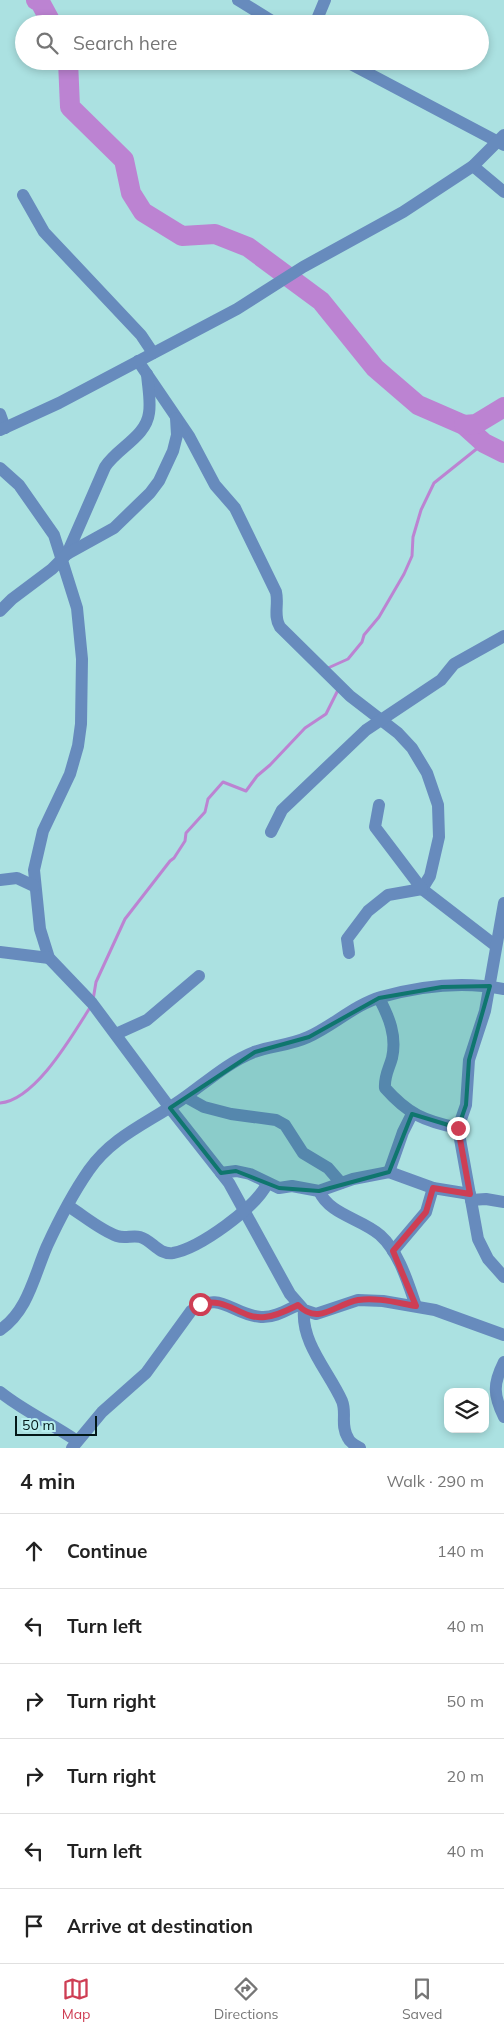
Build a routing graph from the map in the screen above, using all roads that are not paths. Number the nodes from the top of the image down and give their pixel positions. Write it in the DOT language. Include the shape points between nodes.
graph roads {
  1 [pos="238,0"];
  2 [pos="325,0"];
  3 [pos="262,15"];
  4 [pos="319,15"];
  5 [pos="363,70"];
  6 [pos="502,141"];
  7 [pos="473,166"];
  8 [pos="504,192"];
  9 [pos="24,195"];
  10 [pos="153,353"];
  11 [pos="138,361"];
  12 [pos="147,373"];
  13 [pos="0,414"];
  14 [pos="176,418"];
  15 [pos="2,429"];
  16 [pos="0,468"];
  17 [pos="64,557"];
  18 [pos="0,611"];
  19 [pos="504,636"];
  20 [pos="382,720"];
  21 [pos="378,805"];
  22 [pos="271,832"];
  23 [pos="0,880"];
  24 [pos="34,886"];
  25 [pos="422,888"];
  26 [pos="503,907"];
  27 [pos="496,946"];
  28 [pos="0,952"];
  29 [pos="348,953"];
  30 [pos="48,958"];
  31 [pos="199,976"];
  32 [pos="490,986"];
  33 [pos="504,989"];
  34 [pos="379,998"];
  35 [pos="116,1034"];
  36 [pos="186,1097"];
  37 [pos="170,1108"];
  38 [pos="412,1114"];
  39 [pos="458,1128"];
  40 [pos="389,1172"];
  41 [pos="222,1173"];
  42 [pos="341,1183"];
  43 [pos="267,1184"];
  44 [pos="433,1188"];
  45 [pos="319,1191"];
  46 [pos="470,1197"];
  47 [pos="504,1202"];
  48 [pos="68,1206"];
  49 [pos="245,1209"];
  50 [pos="393,1251"];
  51 [pos="504,1278"];
  52 [pos="416,1306"];
  53 [pos="301,1308"];
  54 [pos="0,1330"];
  55 [pos="504,1335"];
  56 [pos="504,1362"];
  57 [pos="0,1392"];
  58 [pos="504,1417"];
  59 [pos="74,1444"];
  60 [pos="360,1448"];
  1 -- 3 [label="street"];
  2 -- 4 [label="street"];
  5 -- 6 [label="street"];
  6 -- 7 [label="street"];
  7 -- 8 [label="street"];
  7 -- 10 [label="street" via="403,212 303,267 237,309"];
  9 -- 10 [label="street" via="44,232 141,335"];
  10 -- 11 [label="street"];
  11 -- 12 [label="street"];
  11 -- 15 [label="street"];
  12 -- 14 [label="street"];
  12 -- 17 [label="street" via="150,412 145,426 110,458"];
  13 -- 15 [label="street"];
  14 -- 17 [label="street" via="177,435 173,451 159,482 114,528"];
  14 -- 20 [label="street" via="195,446 214,485 235,508 256,548 276,592 279,604 276,616 280,627 350,696"];
  16 -- 17 [label="street" via="19,485 46,521"];
  17 -- 18 [label="street"];
  17 -- 24 [label="street" via="76,608 82,659 81,724 70,774 40,841"];
  19 -- 20 [label="street" via="454,664 441,680"];
  20 -- 22 [label="street" via="351,743 282,810"];
  20 -- 25 [label="street" via="398,733 419,759 438,805 436,858"];
  21 -- 25 [label="street" via="375,827"];
  23 -- 24 [label="street" via="17,878"];
  24 -- 30 [label="street"];
  25 -- 27 [label="street"];
  25 -- 29 [label="street" via="388,895 368,911 347,940"];
  26 -- 27 [label="street"];
  27 -- 32 [label="street"];
  28 -- 30 [label="street"];
  30 -- 35 [label="street" via="92,1003"];
  31 -- 35 [label="street" via="146,1020"];
  32 -- 33 [label="street"];
  32 -- 34 [label="street" via="426,987"];
  32 -- 39 [label="street" via="469,1060 466,1105"];
  34 -- 36 [label="street" via="309,1037 255,1052"];
  34 -- 38 [label="street" via="393,1028 392,1058 386,1069 384,1088"];
  35 -- 37 [label="street"];
  36 -- 37 [label="street"];
  36 -- 42 [label="street" via="204,1107 276,1120 286,1125 303,1153 328,1168"];
  37 -- 41 [label="street"];
  37 -- 48 [label="street" via="124,1135 106,1150 88,1171"];
  38 -- 39 [label="street"];
  38 -- 40 [label="street"];
  39 -- 46 [label="street"];
  40 -- 42 [label="street"];
  40 -- 44 [label="street"];
  41 -- 43 [label="street" via="250,1174"];
  41 -- 49 [label="street"];
  42 -- 45 [label="street"];
  43 -- 45 [label="street"];
  43 -- 49 [label="street" via="262,1194"];
  44 -- 46 [label="street"];
  44 -- 50 [label="street" via="426,1212"];
  45 -- 50 [label="street" via="325,1203 380,1235"];
  46 -- 47 [label="street"];
  46 -- 51 [label="street" via="482,1249"];
  48 -- 49 [label="street" via="116,1236 138,1236 151,1242 158,1250 172,1253 213,1235"];
  48 -- 54 [label="street" via="48,1244 25,1301 14,1318"];
  49 -- 53 [label="street" via="282,1281"];
  50 -- 52 [label="street"];
  52 -- 53 [label="street" via="358,1300 316,1314"];
  52 -- 55 [label="street"];
  53 -- 59 [label="street" via="263,1318 221,1302 200,1304 174,1332 146,1373 102,1412"];
  53 -- 60 [label="street" via="303,1327 342,1402 343,1427 349,1441"];
  56 -- 58 [label="street" via="494,1388"];
  57 -- 59 [label="street" via="23,1410 49,1422"];
}
